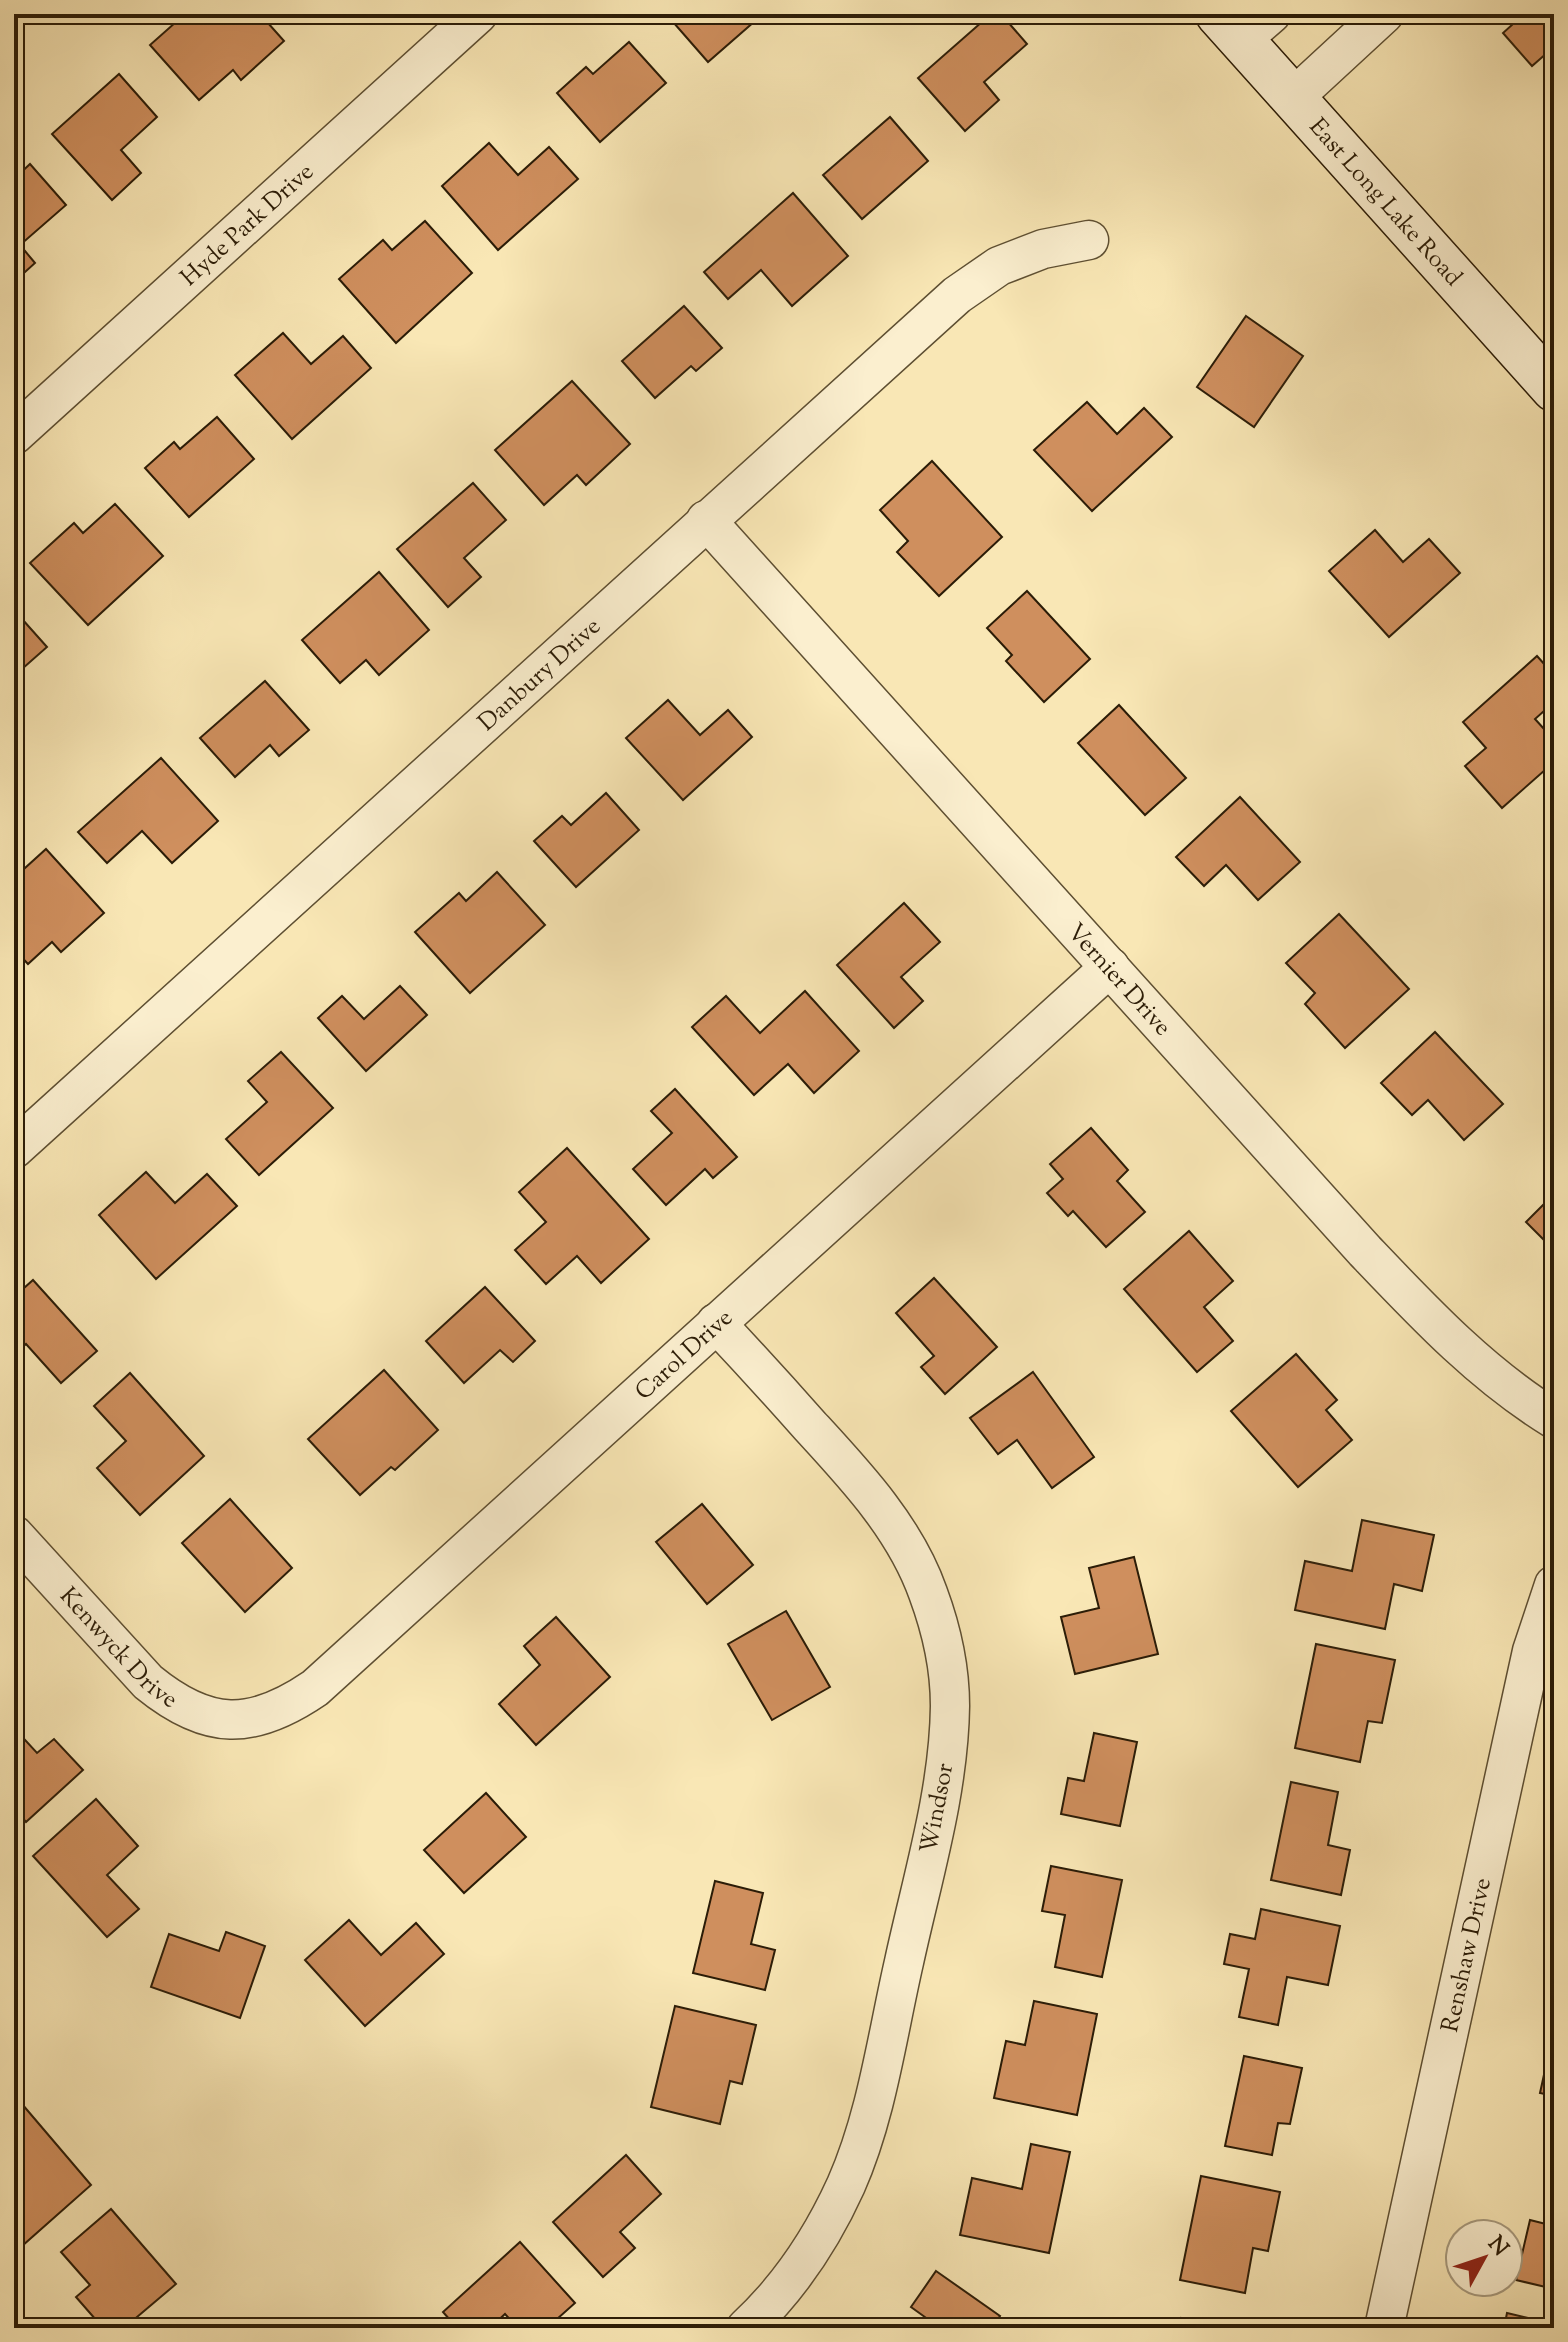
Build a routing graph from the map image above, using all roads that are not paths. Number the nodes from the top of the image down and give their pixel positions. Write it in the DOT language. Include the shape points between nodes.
graph roads {
  1 [pos="478,14"];
  2 [pos="1384,14"];
  3 [pos="1243,23"];
  4 [pos="1293,98"];
  5 [pos="1089,240"];
  6 [pos="1554,389"];
  7 [pos="14,435"];
  8 [pos="706,520"];
  9 [pos="1110,967"];
  10 [pos="14,1149"];
  11 [pos="716,1323"];
  12 [pos="1554,1419"];
  13 [pos="14,1535"];
  14 [pos="1554,1585"];
  15 [pos="246,1720"];
  16 [pos="746,2328"];
  17 [pos="1384,2328"];
  1 -- 7 [label="street, Hyde Park Drive"];
  2 -- 4 [label="street"];
  3 -- 4 [label="main road, East Long Lake Road"];
  4 -- 6 [label="main road, East Long Lake Road"];
  5 -- 8 [label="street, Danbury Drive" via="1043,249 999,266 957,295"];
  8 -- 9 [label="street, Vernier Drive"];
  8 -- 10 [label="street, Danbury Drive"];
  9 -- 11 [label="street, Carol Drive"];
  9 -- 12 [label="street, Vernier Drive" via="1420,1309 1511,1389"];
  11 -- 15 [label="street, Carol Drive" via="315,1688 288,1706"];
  11 -- 16 [label="street, Windsor" via="846,1465 899,1534 939,1628 950,1704 934,1825 867,2130 814,2248"];
  13 -- 15 [label="street, Kenwyck Drive" via="165,1696 207,1716"];
  14 -- 17 [label="street, Renshaw Drive" via="1532,1651"];
}
